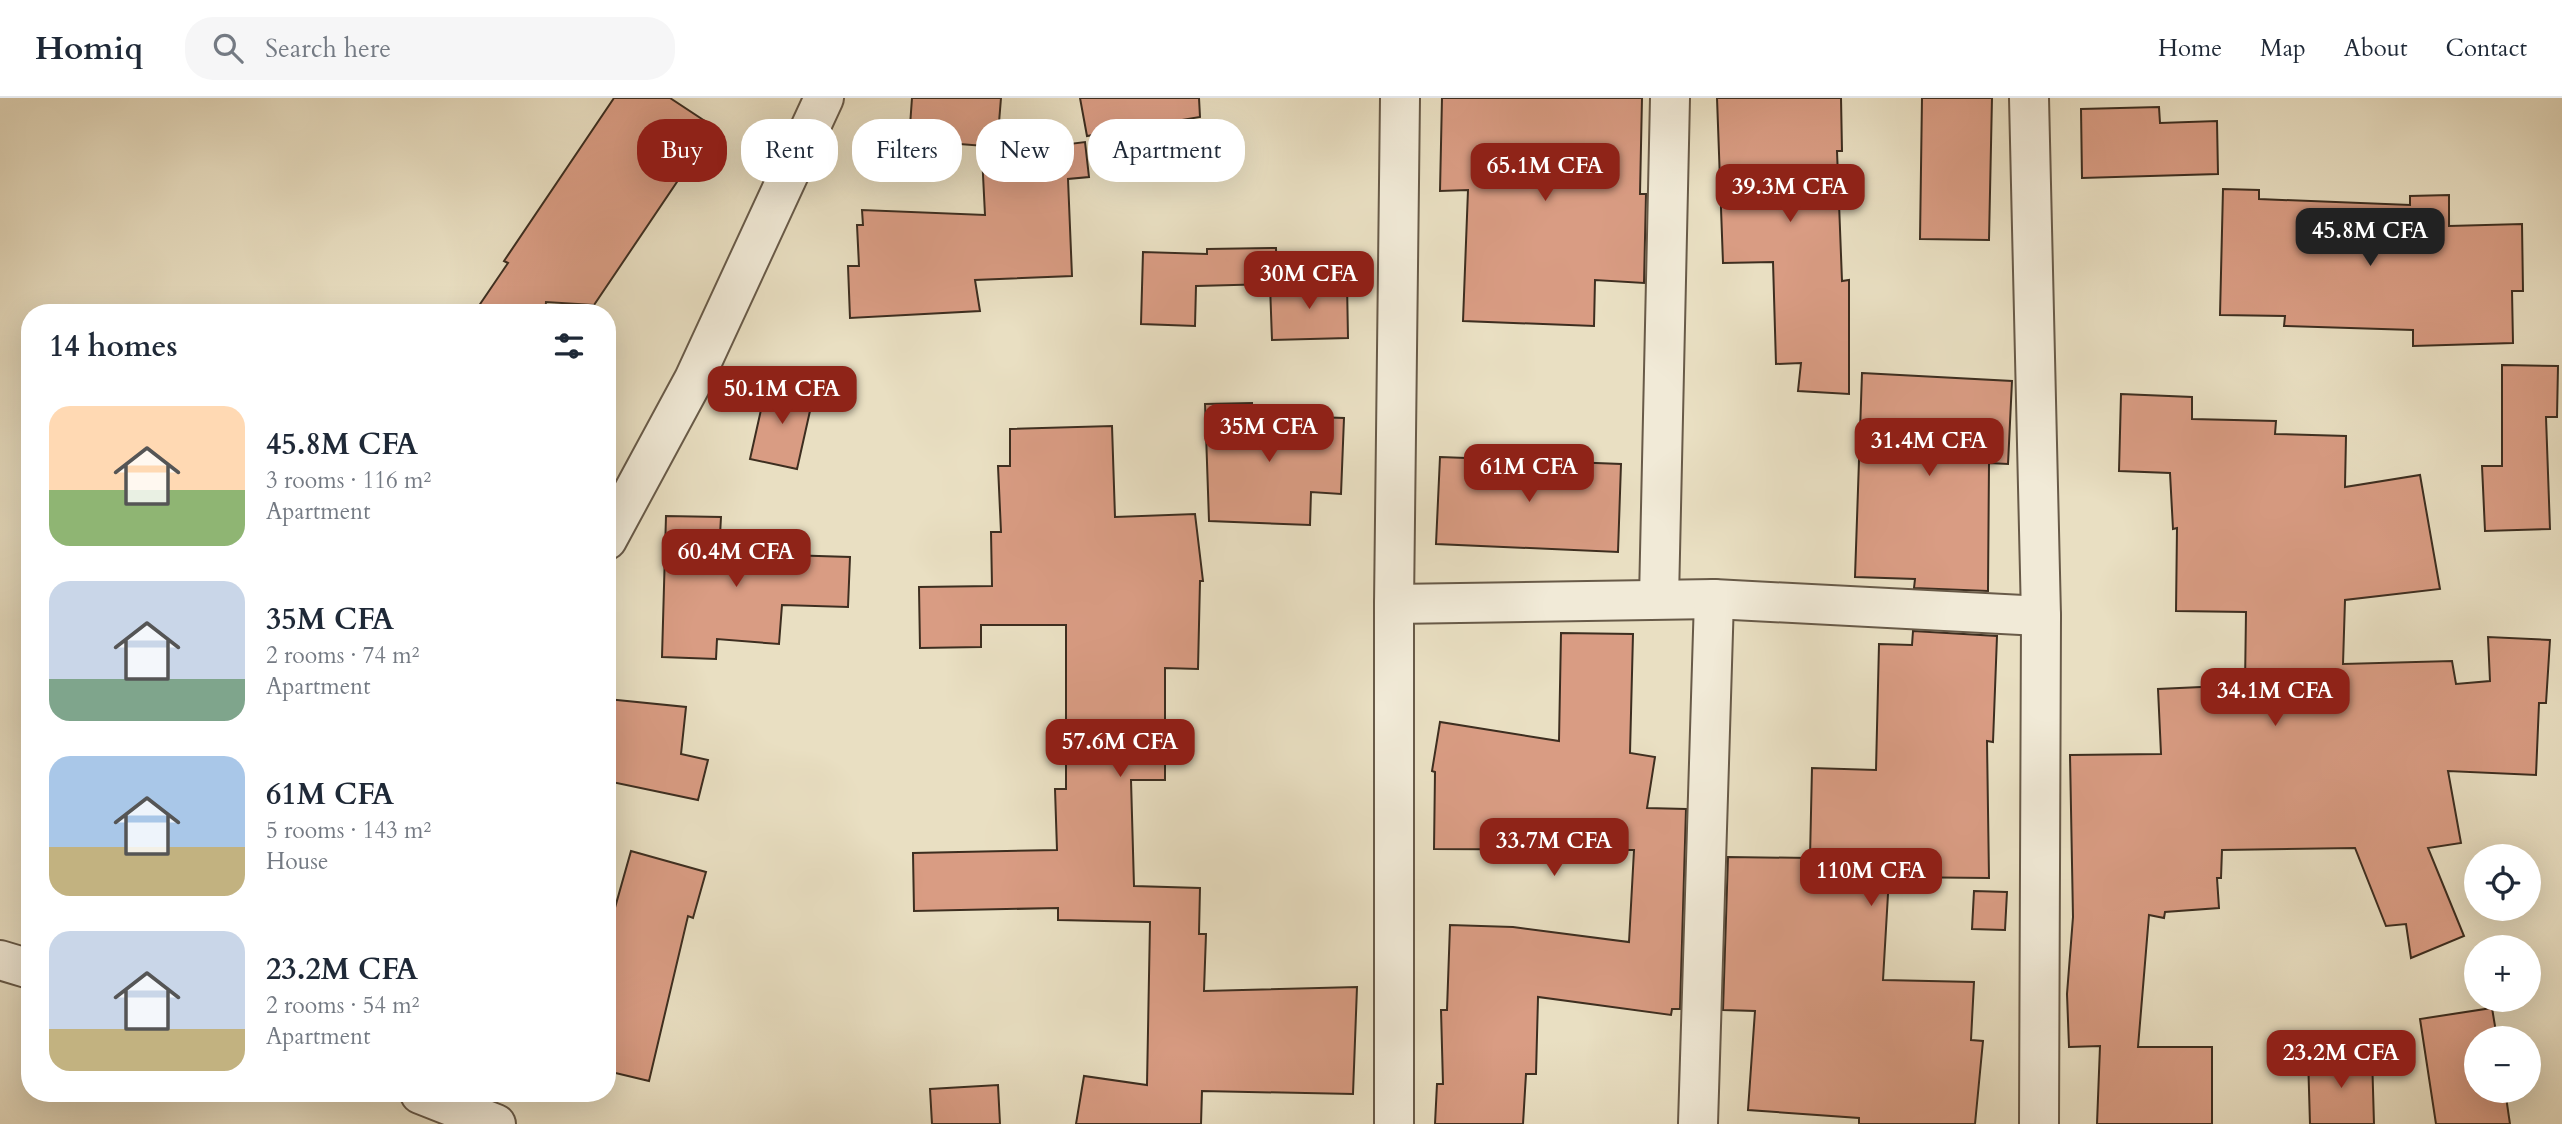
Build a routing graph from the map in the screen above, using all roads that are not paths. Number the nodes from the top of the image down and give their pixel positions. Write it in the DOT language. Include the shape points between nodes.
graph roads {
  1 [pos="824,98"];
  2 [pos="1400,98"];
  3 [pos="1670,98"];
  4 [pos="2029,98"];
  5 [pos="616,523"];
  6 [pos="1658,599"];
  7 [pos="1714,599"];
  8 [pos="1394,604"];
  9 [pos="2041,616"];
  10 [pos="440,1102"];
  11 [pos="496,1124"];
  12 [pos="1394,1124"];
  13 [pos="1698,1124"];
  14 [pos="2039,1124"];
  1 -- 5 [label="street" via="694,379"];
  2 -- 8 [label="street"];
  3 -- 6 [label="street"];
  4 -- 9 [label="street"];
  6 -- 7 [label="street"];
  6 -- 8 [label="street"];
  7 -- 9 [label="street"];
  7 -- 13 [label="street"];
  8 -- 12 [label="street"];
  9 -- 14 [label="street"];
  10 -- 11 [label="street"];
}
